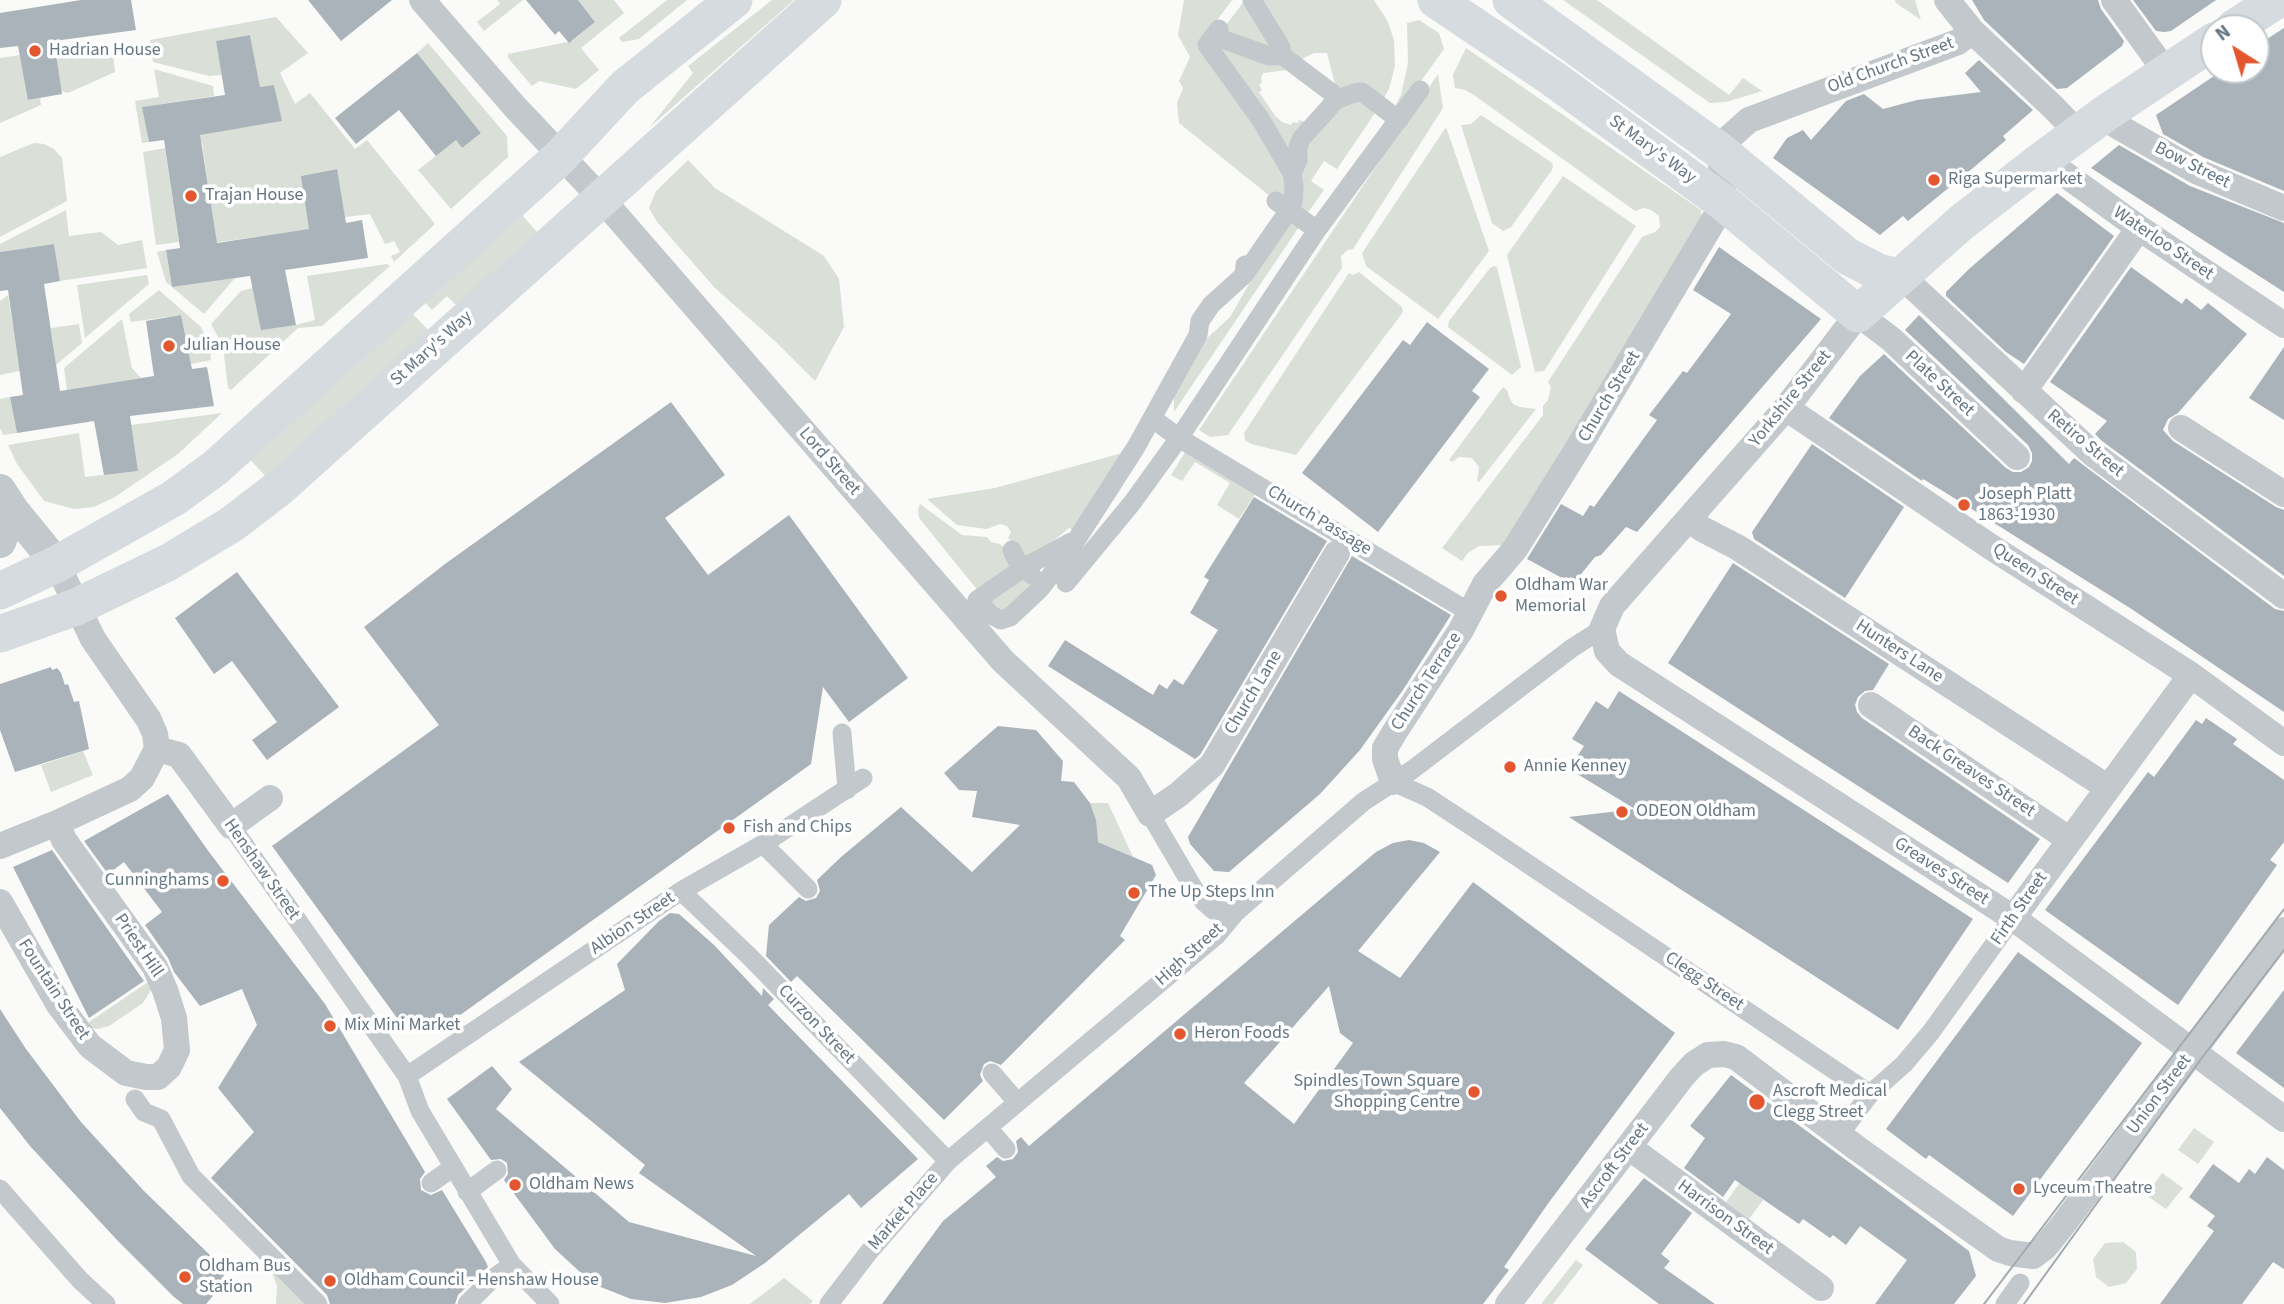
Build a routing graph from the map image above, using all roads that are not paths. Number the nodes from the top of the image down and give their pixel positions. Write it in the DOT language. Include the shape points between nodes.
graph roads {
  1 [pos="422,0"];
  2 [pos="734,0"];
  3 [pos="823,0"];
  4 [pos="1252,0"];
  5 [pos="1511,0"];
  6 [pos="1947,0"];
  7 [pos="2114,0"];
  8 [pos="2277,0"];
  9 [pos="1449,3"];
  10 [pos="2256,14"];
  11 [pos="1972,32"];
  12 [pos="2200,50"];
  13 [pos="1279,53"];
  14 [pos="2166,72"];
  15 [pos="1420,90"];
  16 [pos="1336,100"];
  17 [pos="1399,120"];
  18 [pos="2092,123"];
  19 [pos="1720,151"];
  20 [pos="561,157"];
  21 [pos="2046,157"];
  22 [pos="1292,173"];
  23 [pos="601,198"];
  24 [pos="1724,203"];
  25 [pos="1283,206"];
  26 [pos="2284,208"];
  27 [pos="2139,228"];
  28 [pos="1317,230"];
  29 [pos="1898,277"];
  30 [pos="1858,314"];
  31 [pos="2284,325"];
  32 [pos="2024,391"];
  33 [pos="1786,408"];
  34 [pos="1152,418"];
  35 [pos="2181,428"];
  36 [pos="1179,438"];
  37 [pos="2017,457"];
  38 [pos="2284,494"];
  39 [pos="6,500"];
  40 [pos="1690,519"];
  41 [pos="1077,539"];
  42 [pos="0,542"];
  43 [pos="1013,550"];
  44 [pos="1337,554"];
  45 [pos="57,564"];
  46 [pos="1023,568"];
  47 [pos="1066,583"];
  48 [pos="1485,583"];
  49 [pos="1044,584"];
  50 [pos="0,591"];
  51 [pos="2284,596"];
  52 [pos="1459,606"];
  53 [pos="76,607"];
  54 [pos="1602,629"];
  55 [pos="0,634"];
  56 [pos="2190,675"];
  57 [pos="1871,705"];
  58 [pos="842,733"];
  59 [pos="2284,743"];
  60 [pos="157,749"];
  61 [pos="863,778"];
  62 [pos="1393,782"];
  63 [pos="2107,787"];
  64 [pos="846,790"];
  65 [pos="270,798"];
  66 [pos="1150,814"];
  67 [pos="57,823"];
  68 [pos="231,826"];
  69 [pos="2070,839"];
  70 [pos="763,844"];
  71 [pos="0,846"];
  72 [pos="808,889"];
  73 [pos="681,891"];
  74 [pos="0,902"];
  75 [pos="1236,912"];
  76 [pos="2013,918"];
  77 [pos="2284,930"];
  78 [pos="2192,1052"];
  79 [pos="992,1073"];
  80 [pos="407,1076"];
  81 [pos="158,1077"];
  82 [pos="1870,1094"];
  83 [pos="135,1099"];
  84 [pos="1017,1102"];
  85 [pos="2284,1119"];
  86 [pos="988,1128"];
  87 [pos="1839,1135"];
  88 [pos="1630,1148"];
  89 [pos="1006,1149"];
  90 [pos="948,1161"];
  91 [pos="452,1168"];
  92 [pos="498,1170"];
  93 [pos="431,1183"];
  94 [pos="0,1189"];
  95 [pos="467,1192"];
  96 [pos="512,1265"];
  97 [pos="2020,1283"];
  98 [pos="1821,1288"];
  99 [pos="317,1303"];
  100 [pos="106,1304"];
  101 [pos="467,1304"];
  102 [pos="550,1304"];
  103 [pos="830,1304"];
  104 [pos="1508,1304"];
  105 [pos="2005,1304"];
  1 -- 20 [label="street, Lord Street"];
  2 -- 20 [label="main road" via="625,88"];
  3 -- 23 [label="main road, St Mary's Way"];
  4 -- 13 [label="street" via="1279,44"];
  5 -- 19 [label="main road"];
  6 -- 11 [label="street"];
  7 -- 14 [label="street"];
  8 -- 10 [label="main road"];
  9 -- 24 [label="main road, St Mary's Way"];
  11 -- 18 [label="street, Old Church Street" via="2053,107"];
  11 -- 19 [label="street, Old Church Street" via="1958,42 1749,121"];
  12 -- 14 [label="main road, Yorkshire Street"];
  13 -- 16 [label="street"];
  13 -- 22 [label="street" via="1269,56 1216,32 1207,45"];
  14 -- 18 [label="main road, Yorkshire Street"];
  15 -- 17 [label="street"];
  16 -- 17 [label="street" via="1362,92"];
  16 -- 22 [label="street" via="1301,139"];
  17 -- 28 [label="street"];
  18 -- 21 [label="main road, Yorkshire Street"];
  18 -- 26 [label="street, Bow Street" via="2117,126 2196,172"];
  19 -- 24 [label="street"];
  19 -- 29 [label="main road" via="1847,256"];
  20 -- 23 [label="street, Lord Street"];
  20 -- 45 [label="main road" via="215,468 174,498"];
  21 -- 27 [label="street, Waterloo Street"];
  21 -- 29 [label="main road, Yorkshire Street"];
  22 -- 25 [label="street" via="1293,202"];
  23 -- 53 [label="main road, St Mary's Way" via="279,488 232,524 169,562"];
  23 -- 66 [label="street, Lord Street" via="1018,677 1129,778"];
  24 -- 30 [label="main road, St Mary's Way"];
  24 -- 48 [label="street, Church Street" via="1515,550"];
  25 -- 28 [label="street"];
  25 -- 34 [label="street" via="1244,270 1200,321 1198,335"];
  27 -- 31 [label="street, Waterloo Street"];
  27 -- 32 [label="street"];
  28 -- 36 [label="street"];
  29 -- 30 [label="main road, Yorkshire Street"];
  29 -- 32 [label="street, Retiro Street"];
  30 -- 33 [label="street, Yorkshire Street"];
  30 -- 37 [label="street, Plate Street"];
  32 -- 51 [label="street, Retiro Street" via="2092,453"];
  33 -- 40 [label="street, Yorkshire Street"];
  33 -- 56 [label="street, Queen Street"];
  34 -- 36 [label="street, Church Passage"];
  34 -- 41 [label="street"];
  35 -- 38 [label="street"];
  36 -- 47 [label="street"];
  36 -- 52 [label="street, Church Passage"];
  39 -- 42 [label="street"];
  39 -- 45 [label="street"];
  40 -- 54 [label="street, Yorkshire Street" via="1612,606"];
  40 -- 63 [label="street, Hunters Lane"];
  41 -- 46 [label="street"];
  41 -- 49 [label="street"];
  43 -- 46 [label="street"];
  44 -- 66 [label="street, Church Lane" via="1212,765"];
  45 -- 50 [label="main road"];
  45 -- 53 [label="street"];
  46 -- 49 [label="street"];
  46 -- 49 [label="street" via="979,603 991,615 1001,620 1010,617"];
  48 -- 62 [label="street, Church Terrace" via="1461,630 1385,748 1384,762"];
  53 -- 55 [label="main road, St Mary's Way"];
  53 -- 60 [label="street" via="149,720"];
  54 -- 62 [label="street, Yorkshire Street"];
  54 -- 76 [label="street, Greaves Street" via="1607,651 1619,664"];
  56 -- 59 [label="street, Queen Street"];
  56 -- 63 [label="street, Firth Street"];
  57 -- 69 [label="street, Back Greaves Street"];
  58 -- 64 [label="street"];
  60 -- 67 [label="street" via="142,778 130,789"];
  60 -- 68 [label="street, Henshaw Street" via="179,755"];
  61 -- 64 [label="street, Albion Street"];
  62 -- 75 [label="street, High Street" via="1363,802"];
  62 -- 82 [label="street, Clegg Street" via="1427,797"];
  63 -- 69 [label="street, Firth Street"];
  64 -- 70 [label="street, Albion Street"];
  65 -- 68 [label="street"];
  66 -- 75 [label="street, Lord Street" via="1204,902 1213,909"];
  67 -- 71 [label="street"];
  67 -- 81 [label="street, Priest Hill" via="166,990 177,1050"];
  68 -- 80 [label="street, Henshaw Street"];
  69 -- 76 [label="street, Firth Street"];
  70 -- 72 [label="street"];
  70 -- 73 [label="street, Albion Street"];
  73 -- 80 [label="street, Albion Street"];
  73 -- 90 [label="street, Curzon Street"];
  74 -- 81 [label="street, Fountain Street" via="59,1005 90,1046 126,1073"];
  75 -- 84 [label="street, High Street" via="1217,935"];
  76 -- 78 [label="street, Greaves Street"];
  76 -- 82 [label="street, Firth Street" via="1931,1032"];
  77 -- 78 [label="street, Union Street"];
  78 -- 85 [label="street, Greaves Street"];
  78 -- 87 [label="street, Union Street" via="2062,1226 2033,1256 1998,1249"];
  79 -- 84 [label="street"];
  80 -- 91 [label="street, Henshaw Street" via="417,1105"];
  82 -- 87 [label="street, Firth Street"];
  83 -- 99 [label="street" via="144,1112 161,1119 191,1176"];
  84 -- 86 [label="street, High Street"];
  86 -- 89 [label="street"];
  86 -- 90 [label="street, Market Place"];
  87 -- 88 [label="street, Ascroft Street" via="1736,1058 1724,1054 1708,1055 1694,1064"];
  88 -- 98 [label="street, Harrison Street"];
  88 -- 104 [label="street, Ascroft Street"];
  90 -- 103 [label="street, Market Place"];
  91 -- 93 [label="street"];
  91 -- 95 [label="street, Henshaw Street"];
  92 -- 95 [label="street"];
  94 -- 100 [label="street"];
  95 -- 96 [label="street, Henshaw Street"];
  96 -- 101 [label="street"];
  96 -- 102 [label="street"];
  97 -- 105 [label="street"];
}
